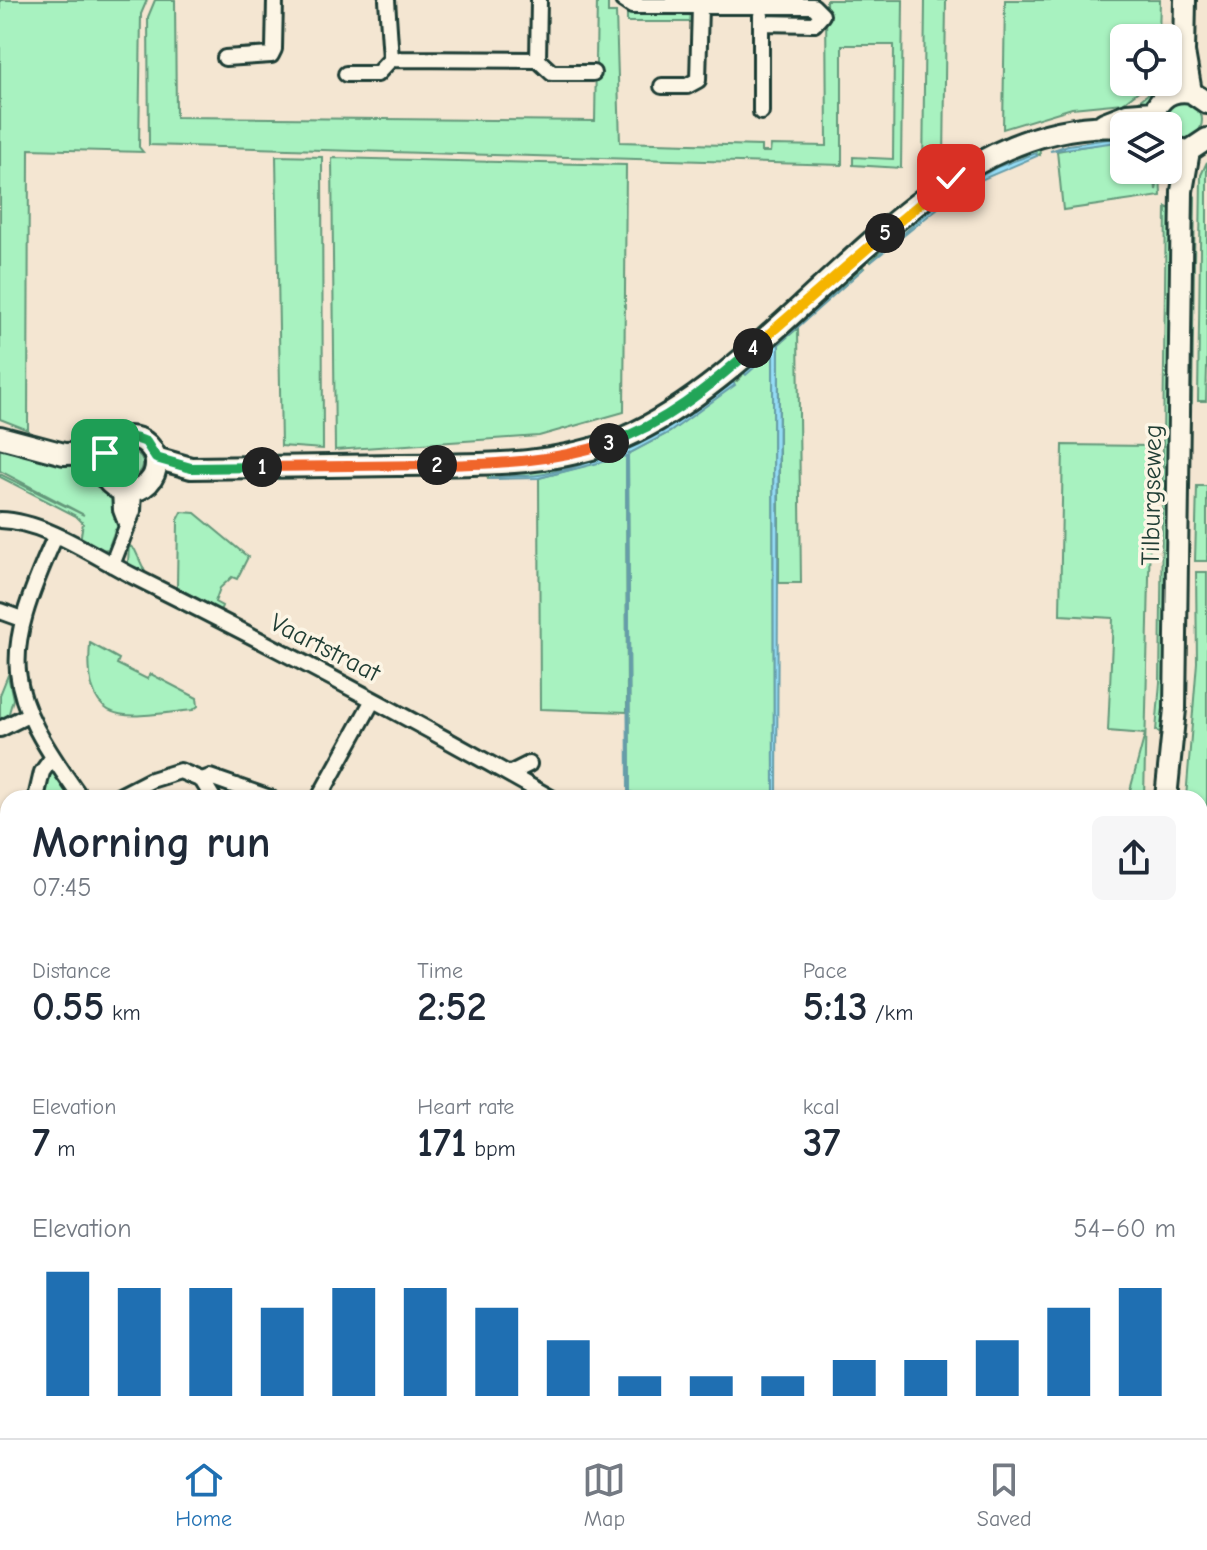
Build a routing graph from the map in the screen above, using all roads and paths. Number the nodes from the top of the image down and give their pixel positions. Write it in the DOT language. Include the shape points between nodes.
graph roads {
  1 [pos="275,0"];
  2 [pos="387,0"];
  3 [pos="539,0"];
  4 [pos="623,0"];
  5 [pos="1185,0"];
  6 [pos="700,6"];
  7 [pos="761,6"];
  8 [pos="761,23"];
  9 [pos="225,58"];
  10 [pos="391,59"];
  11 [pos="538,60"];
  12 [pos="593,73"];
  13 [pos="346,74"];
  14 [pos="662,86"];
  15 [pos="1192,95"];
  16 [pos="761,112"];
  17 [pos="1156,112"];
  18 [pos="1110,125"];
  19 [pos="1207,139"];
  20 [pos="1182,147"];
  21 [pos="1181,184"];
  22 [pos="0,437"];
  23 [pos="104,460"];
  24 [pos="155,466"];
  25 [pos="127,490"];
  26 [pos="0,520"];
  27 [pos="55,537"];
  28 [pos="112,565"];
  29 [pos="0,611"];
  30 [pos="22,619"];
  31 [pos="373,700"];
  32 [pos="28,715"];
  33 [pos="0,729"];
  34 [pos="52,758"];
  35 [pos="529,764"];
  36 [pos="509,774"];
  37 [pos="202,780"];
  38 [pos="38,790"];
  39 [pos="75,790"];
  40 [pos="133,790"];
  41 [pos="208,790"];
  42 [pos="247,790"];
  43 [pos="323,790"];
  44 [pos="537,790"];
  45 [pos="1167,790"];
  1 -- 9 [label="street" via="271,55"];
  2 -- 10 [label="street"];
  3 -- 11 [label="street"];
  4 -- 6 [label="street" via="632,6"];
  5 -- 15 [label="main road" via="1184,52"];
  6 -- 7 [label="street"];
  6 -- 14 [label="street" via="698,80 687,86"];
  7 -- 8 [label="street"];
  7 -- 8 [label="street" via="813,6 822,15 814,24"];
  8 -- 16 [label="street"];
  10 -- 11 [label="street"];
  10 -- 13 [label="street" via="377,74"];
  11 -- 12 [label="street" via="552,73"];
  15 -- 17 [label="main road" via="1163,98"];
  18 -- 24 [label="main road" via="1053,131 1013,144 951,178 721,377 656,423 619,439 520,463 191,468 183,473"];
  19 -- 20 [label="main road"];
  21 -- 45 [label="main road, Tilburgseweg" via="1175,709"];
  22 -- 23 [label="main road"];
  23 -- 24 [label="main road" via="118,439 128,437 146,442"];
  23 -- 25 [label="main road" via="105,476"];
  24 -- 25 [label="main road" via="143,487"];
  25 -- 28 [label="street" via="121,510 127,526"];
  26 -- 27 [label="street, Vaartstraat"];
  27 -- 28 [label="street, Vaartstraat"];
  27 -- 30 [label="street"];
  28 -- 31 [label="street, Vaartstraat"];
  29 -- 30 [label="street"];
  30 -- 32 [label="street" via="16,664"];
  31 -- 36 [label="street, Vaartstraat"];
  31 -- 43 [label="street"];
  32 -- 33 [label="street"];
  32 -- 34 [label="street"];
  34 -- 38 [label="street"];
  34 -- 39 [label="street"];
  35 -- 36 [label="street"];
  36 -- 44 [label="street, Vaartstraat"];
  37 -- 40 [label="street" via="189,772 170,772"];
  37 -- 41 [label="street"];
  37 -- 42 [label="street" via="210,777"];
}
